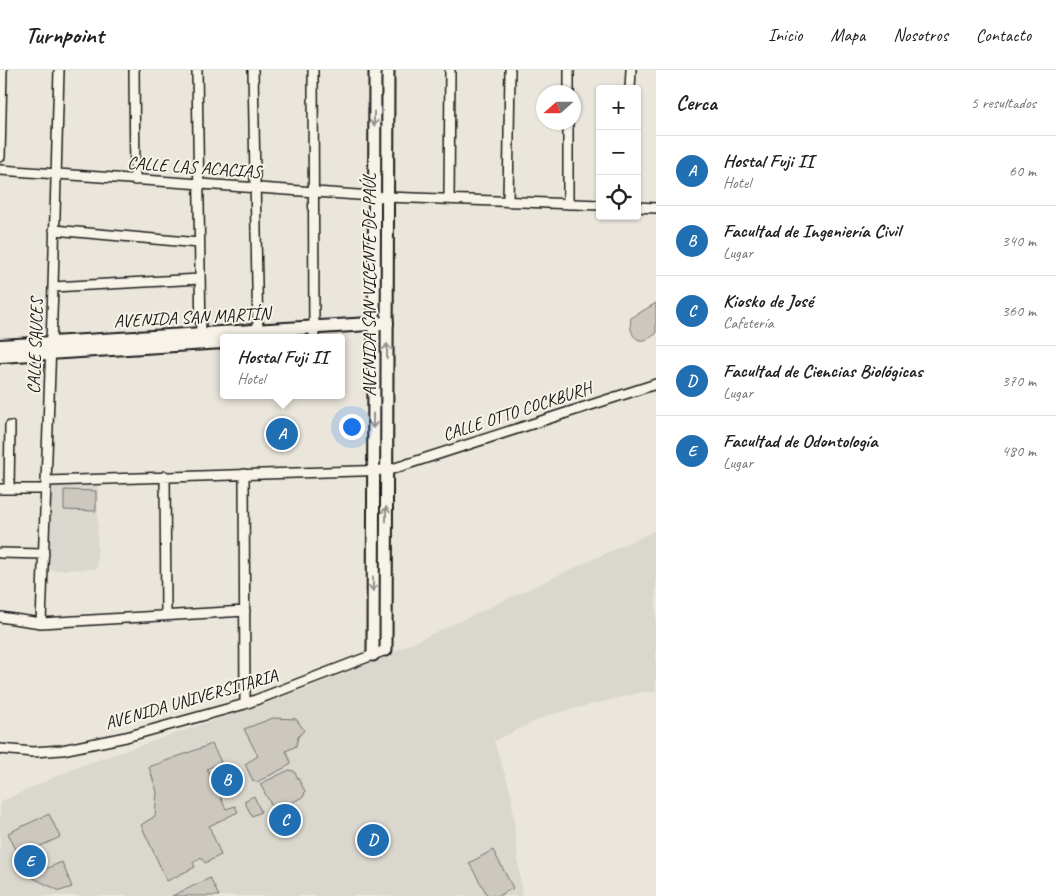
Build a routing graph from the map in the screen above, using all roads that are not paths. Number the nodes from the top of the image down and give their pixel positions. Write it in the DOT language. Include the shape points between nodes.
graph roads {
  1 [pos="2,70"];
  2 [pos="59,70"];
  3 [pos="134,70"];
  4 [pos="197,70"];
  5 [pos="253,70"];
  6 [pos="313,70"];
  7 [pos="374,70"];
  8 [pos="388,70"];
  9 [pos="450,70"];
  10 [pos="510,70"];
  11 [pos="569,70"];
  12 [pos="631,70"];
  13 [pos="569,85"];
  14 [pos="630,85"];
  15 [pos="568,130"];
  16 [pos="0,157"];
  17 [pos="0,170"];
  18 [pos="56,174"];
  19 [pos="135,180"];
  20 [pos="198,184"];
  21 [pos="255,188"];
  22 [pos="313,192"];
  23 [pos="374,196"];
  24 [pos="450,199"];
  25 [pos="508,202"];
  26 [pos="568,204"];
  27 [pos="596,205"];
  28 [pos="641,207"];
  29 [pos="656,208"];
  30 [pos="54,230"];
  31 [pos="199,243"];
  32 [pos="200,279"];
  33 [pos="53,287"];
  34 [pos="380,328"];
  35 [pos="314,332"];
  36 [pos="258,334"];
  37 [pos="304,334"];
  38 [pos="220,337"];
  39 [pos="201,338"];
  40 [pos="220,341"];
  41 [pos="0,346"];
  42 [pos="51,348"];
  43 [pos="0,356"];
  44 [pos="656,384"];
  45 [pos="10,426"];
  46 [pos="244,474"];
  47 [pos="165,476"];
  48 [pos="46,485"];
  49 [pos="4,489"];
  50 [pos="0,553"];
  51 [pos="44,554"];
  52 [pos="245,611"];
  53 [pos="166,615"];
  54 [pos="0,617"];
  55 [pos="41,623"];
  56 [pos="386,650"];
  57 [pos="373,655"];
  58 [pos="245,704"];
  59 [pos="0,749"];
  1 -- 16 [label="street"];
  2 -- 18 [label="street, CALLE SAUCES"];
  3 -- 19 [label="street"];
  4 -- 20 [label="street"];
  5 -- 21 [label="street"];
  6 -- 22 [label="street"];
  7 -- 23 [label="street, AVENIDA SAN VICENTE DE PAÚL, one-way"];
  8 -- 34 [label="street, AVENIDA SAN VICENTE DE PAÚL"];
  9 -- 24 [label="street"];
  10 -- 25 [label="street"];
  11 -- 13 [label="street"];
  12 -- 14 [label="street"];
  15 -- 26 [label="street"];
  17 -- 18 [label="street, CALLE LAS ACACIAS"];
  18 -- 19 [label="street, CALLE LAS ACACIAS"];
  18 -- 30 [label="street, CALLE SAUCES"];
  19 -- 20 [label="street, CALLE LAS ACACIAS"];
  20 -- 21 [label="street, CALLE LAS ACACIAS"];
  20 -- 31 [label="street"];
  21 -- 22 [label="street, CALLE LAS ACACIAS"];
  21 -- 36 [label="street"];
  22 -- 23 [label="street, CALLE LAS ACACIAS"];
  22 -- 35 [label="street"];
  23 -- 24 [label="street, CALLE LAS ACACIAS"];
  23 -- 34 [label="street, AVENIDA SAN VICENTE DE PAÚL"];
  24 -- 25 [label="street, CALLE LAS ACACIAS"];
  25 -- 26 [label="street, CALLE LAS ACACIAS"];
  26 -- 27 [label="street, CALLE LAS ACACIAS"];
  28 -- 29 [label="street"];
  30 -- 31 [label="street"];
  30 -- 33 [label="street, CALLE SAUCES"];
  31 -- 32 [label="street"];
  32 -- 33 [label="street"];
  32 -- 39 [label="street"];
  33 -- 42 [label="street, CALLE SAUCES"];
  34 -- 35 [label="main road, AVENIDA SAN MARTÍN"];
  56 -- 34 [label="street, AVENIDA SAN VICENTE DE PAÚL, one-way"];
  34 -- 57 [label="street, AVENIDA SAN VICENTE DE PAÚL, one-way"];
  35 -- 36 [label="main road, AVENIDA SAN MARTÍN"];
  35 -- 37 [label="main road, AVENIDA SAN MARTÍN"];
  38 -- 39 [label="main road, AVENIDA SAN MARTÍN"];
  39 -- 40 [label="main road, AVENIDA SAN MARTÍN"];
  39 -- 42 [label="main road, AVENIDA SAN MARTÍN"];
  41 -- 42 [label="main road, AVENIDA SAN MARTÍN"];
  42 -- 43 [label="main road, AVENIDA SAN MARTÍN"];
  42 -- 48 [label="street, CALLE SAUCES"];
  44 -- 46 [label="street, CALLE OTTO COCKBURH" via="389,470"];
  45 -- 49 [label="street"];
  46 -- 47 [label="street, CALLE OTTO COCKBURH"];
  46 -- 52 [label="street"];
  47 -- 48 [label="street, CALLE OTTO COCKBURH"];
  47 -- 53 [label="street"];
  48 -- 49 [label="street, CALLE OTTO COCKBURH"];
  48 -- 51 [label="street, CALLE SAUCES"];
  50 -- 51 [label="street"];
  51 -- 55 [label="street, CALLE SAUCES"];
  52 -- 53 [label="street"];
  52 -- 58 [label="street"];
  53 -- 55 [label="street"];
  54 -- 55 [label="street"];
  56 -- 57 [label="street, AVENIDA UNIVERSITARIA"];
  57 -- 58 [label="street, AVENIDA UNIVERSITARIA"];
  58 -- 59 [label="street, AVENIDA UNIVERSITARIA" via="126,737 62,750"];
}
